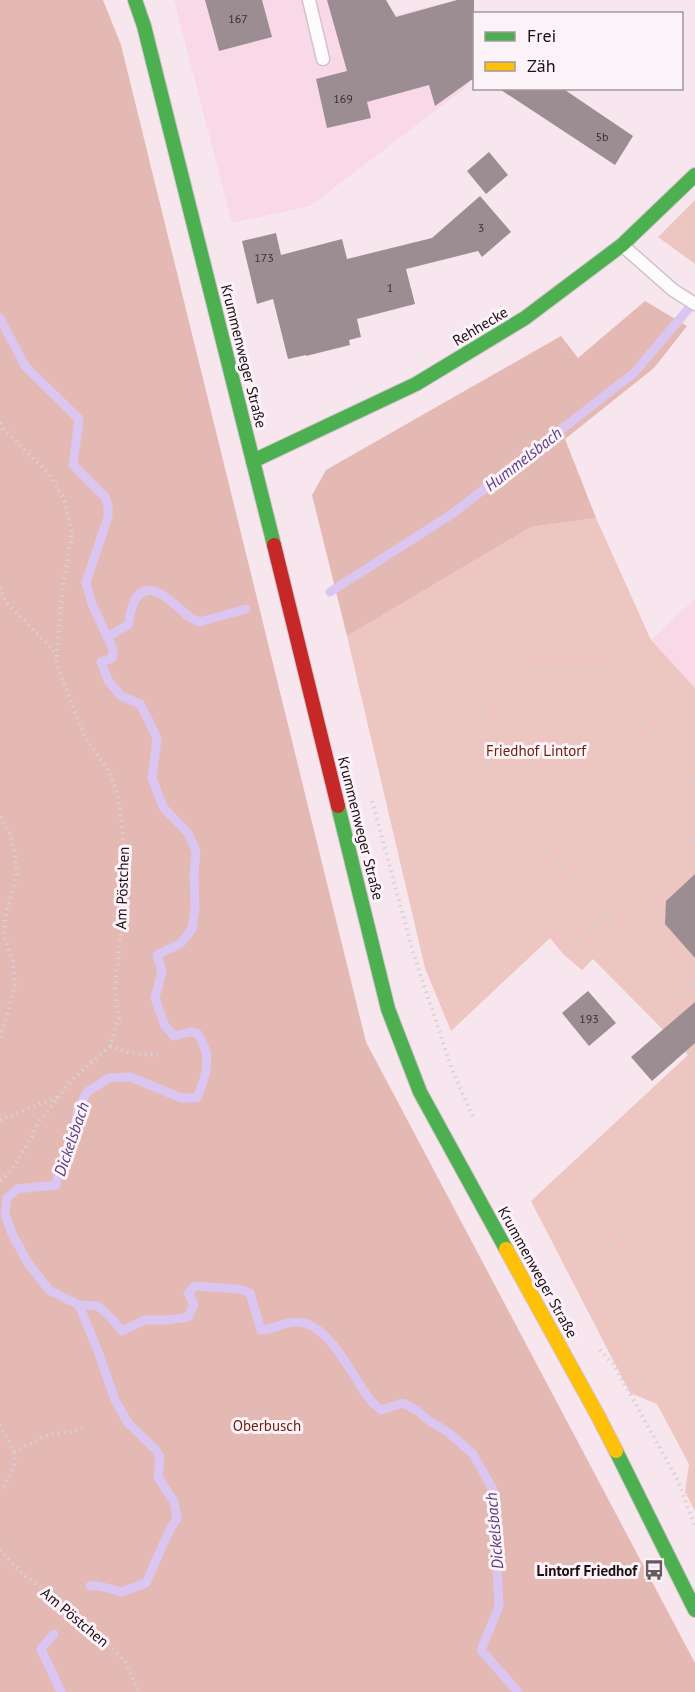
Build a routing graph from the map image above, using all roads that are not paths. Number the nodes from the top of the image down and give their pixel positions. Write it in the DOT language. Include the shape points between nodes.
graph roads {
  1 [pos="135,0"];
  2 [pos="309,0"];
  3 [pos="323,59"];
  4 [pos="695,175"];
  5 [pos="622,245"];
  6 [pos="695,304"];
  7 [pos="253,461"];
  8 [pos="695,1610"];
  1 -- 7 [label="main road, Krummenweger Straße"];
  2 -- 3 [label="lane"];
  4 -- 5 [label="main road, Rehhecke"];
  5 -- 6 [label="lane"];
  5 -- 7 [label="main road, Rehhecke" via="525,318 416,384"];
  7 -- 8 [label="main road, Krummenweger Straße" via="388,1009 420,1092 598,1416"];
}
